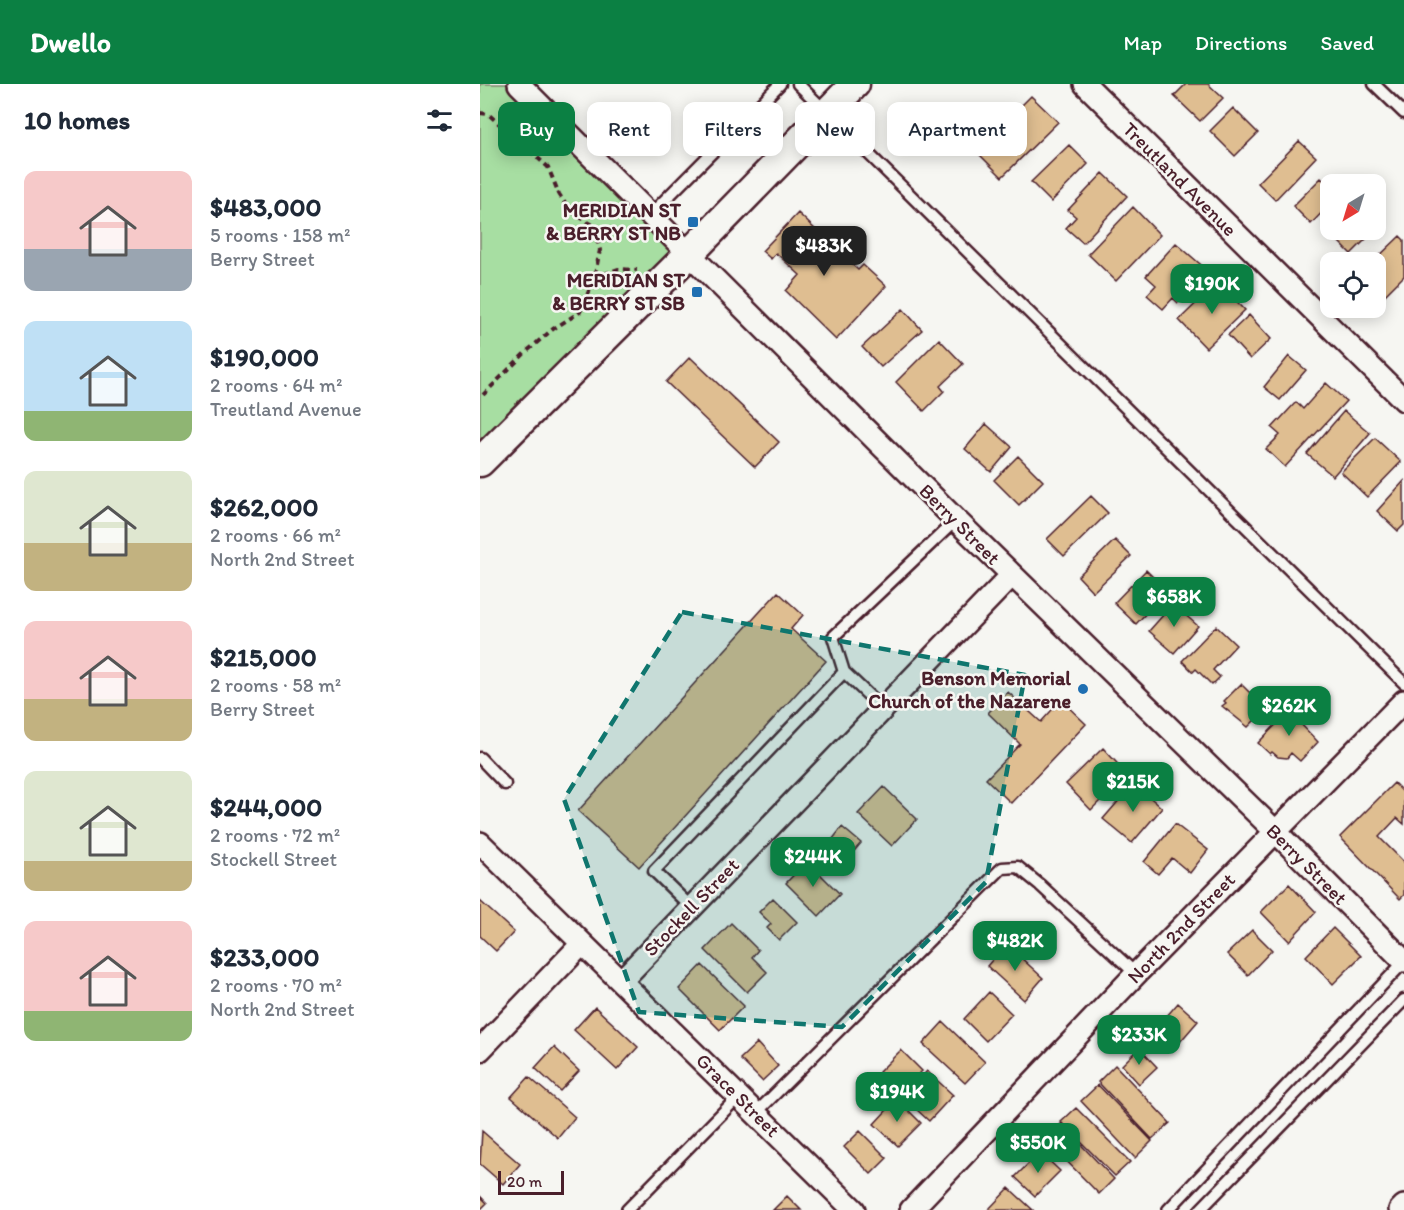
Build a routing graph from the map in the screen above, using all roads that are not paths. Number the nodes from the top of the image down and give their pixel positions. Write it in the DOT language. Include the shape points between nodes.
graph roads {
  1 [pos="519,84"];
  2 [pos="780,84"];
  3 [pos="798,84"];
  4 [pos="855,84"];
  5 [pos="1085,84"];
  6 [pos="1374,84"];
  7 [pos="817,102"];
  8 [pos="837,102"];
  9 [pos="1404,114"];
  10 [pos="795,145"];
  11 [pos="871,156"];
  12 [pos="650,215"];
  13 [pos="689,254"];
  14 [pos="1404,400"];
  15 [pos="480,462"];
  16 [pos="956,520"];
  17 [pos="1012,574"];
  18 [pos="844,672"];
  19 [pos="1404,683"];
  20 [pos="1404,701"];
  21 [pos="883,709"];
  22 [pos="480,758"];
  23 [pos="505,784"];
  24 [pos="1275,831"];
  25 [pos="480,843"];
  26 [pos="691,907"];
  27 [pos="582,944"];
  28 [pos="1404,962"];
  29 [pos="1136,974"];
  30 [pos="621,981"];
  31 [pos="1404,1000"];
  32 [pos="480,1050"];
  33 [pos="739,1096"];
  34 [pos="756,1113"];
  35 [pos="1404,1206"];
  36 [pos="627,1210"];
  37 [pos="854,1210"];
  38 [pos="911,1210"];
  39 [pos="1168,1210"];
  40 [pos="1200,1210"];
  41 [pos="1400,1210"];
  1 -- 12 [label="street, Berry Street"];
  2 -- 12 [label="lane"];
  3 -- 7 [label="lane"];
  4 -- 8 [label="street"];
  5 -- 14 [label="street, Treutland Avenue"];
  6 -- 9 [label="lane"];
  10 -- 13 [label="street"];
  11 -- 19 [label="lane"];
  12 -- 13 [label="street, Berry Street"];
  13 -- 15 [label="street"];
  13 -- 16 [label="street, Berry Street"];
  16 -- 17 [label="street, Berry Street"];
  16 -- 18 [label="lane" via="832,637"];
  17 -- 21 [label="street, Stockell Street"];
  17 -- 24 [label="street, Berry Street"];
  18 -- 21 [label="lane"];
  18 -- 26 [label="lane" via="654,872"];
  20 -- 24 [label="street, North 2nd Street"];
  21 -- 26 [label="street, Stockell Street"];
  22 -- 23 [label="lane"];
  24 -- 28 [label="street, Berry Street"];
  24 -- 29 [label="street, North 2nd Street"];
  25 -- 27 [label="street"];
  26 -- 30 [label="street, Stockell Street"];
  27 -- 30 [label="street, Grace Street"];
  27 -- 32 [label="street"];
  28 -- 39 [label="lane"];
  29 -- 34 [label="lane" via="1018,867 1002,868"];
  29 -- 38 [label="street, North 2nd Street"];
  30 -- 33 [label="street, Grace Street"];
  31 -- 40 [label="lane"];
  33 -- 34 [label="street, Grace Street"];
  33 -- 36 [label="lane"];
  34 -- 37 [label="street, Grace Street"];
  35 -- 41 [label="street"];
}
